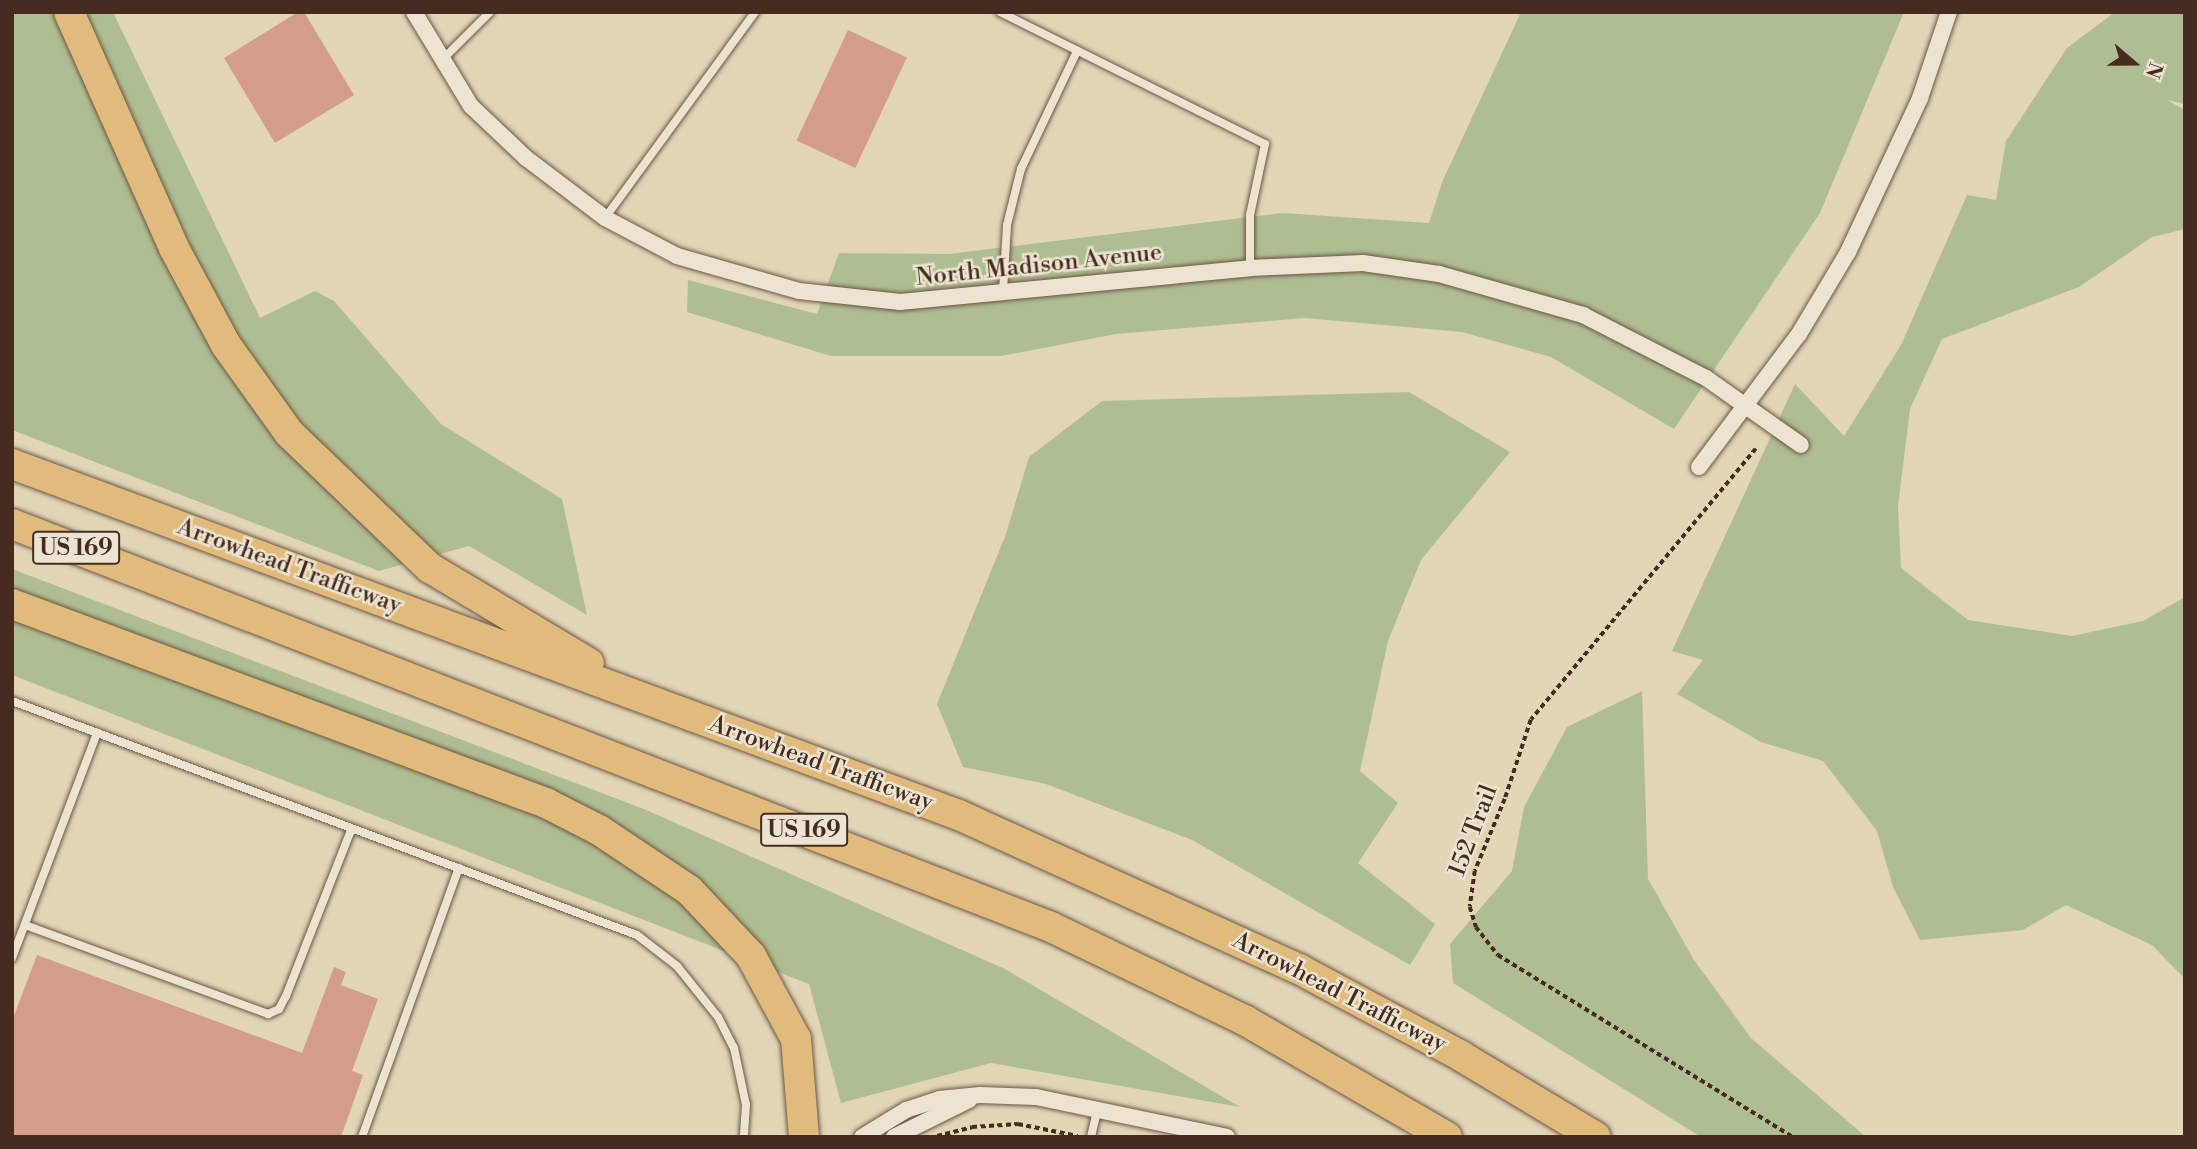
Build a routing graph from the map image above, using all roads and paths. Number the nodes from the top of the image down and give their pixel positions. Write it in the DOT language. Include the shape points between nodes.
graph roads {
  1 [pos="69,12"];
  2 [pos="414,12"];
  3 [pos="489,12"];
  4 [pos="755,12"];
  5 [pos="1000,12"];
  6 [pos="1949,12"];
  7 [pos="1077,51"];
  8 [pos="443,59"];
  9 [pos="605,218"];
  10 [pos="1250,268"];
  11 [pos="1003,290"];
  12 [pos="1746,406"];
  13 [pos="1801,445"];
  14 [pos="1756,449"];
  15 [pos="12,464"];
  16 [pos="1699,467"];
  17 [pos="12,524"];
  18 [pos="12,546"];
  19 [pos="139,571"];
  20 [pos="12,604"];
  21 [pos="12,701"];
  22 [pos="652,702"];
  23 [pos="97,733"];
  24 [pos="352,828"];
  25 [pos="459,868"];
  26 [pos="25,925"];
  27 [pos="12,958"];
  28 [pos="980,1095"];
  29 [pos="1097,1110"];
  30 [pos="362,1137"];
  31 [pos="744,1137"];
  32 [pos="804,1137"];
  33 [pos="862,1137"];
  34 [pos="894,1137"];
  35 [pos="935,1137"];
  36 [pos="1083,1137"];
  37 [pos="1091,1137"];
  38 [pos="1227,1137"];
  39 [pos="1447,1137"];
  40 [pos="1596,1137"];
  41 [pos="1793,1137"];
  1 -- 22 [label="highway" via="174,248 226,345 289,433 430,568"];
  2 -- 8 [label="street, North Madison Avenue"];
  3 -- 8 [label="lane"];
  4 -- 9 [label="lane"];
  5 -- 7 [label="lane"];
  6 -- 12 [label="street" via="1920,98 1879,192 1799,334"];
  7 -- 10 [label="lane" via="1265,144 1250,215"];
  7 -- 11 [label="lane" via="1021,169 1007,225"];
  8 -- 9 [label="street, North Madison Avenue" via="471,106 526,158"];
  9 -- 11 [label="street, North Madison Avenue" via="677,256 799,291 900,302"];
  10 -- 11 [label="street, North Madison Avenue"];
  10 -- 12 [label="street, North Madison Avenue" via="1363,263 1439,274 1583,315 1706,378"];
  12 -- 13 [label="street, North Madison Avenue"];
  12 -- 16 [label="street"];
  14 -- 41 [label="path, 152 Trail" via="1531,720 1506,799 1475,871 1470,907 1476,927 1498,955"];
  15 -- 22 [label="highway, Arrowhead Trafficway / US 169"];
  17 -- 19 [label="highway, US 169"];
  18 -- 19 [label="highway"];
  19 -- 39 [label="highway, US 169" via="1051,927 1246,1021"];
  20 -- 32 [label="highway" via="546,803 599,830 655,867 689,890 751,956 775,995 796,1040"];
  21 -- 23 [label="lane"];
  22 -- 40 [label="highway, Arrowhead Trafficway / US 169" via="960,815 1124,887 1299,969 1461,1056"];
  23 -- 24 [label="lane"];
  23 -- 26 [label="lane"];
  24 -- 25 [label="lane"];
  24 -- 26 [label="lane" via="286,996 279,1009 268,1014"];
  25 -- 30 [label="lane"];
  25 -- 31 [label="lane" via="637,935 677,966 718,1017 734,1048 746,1105"];
  26 -- 27 [label="lane"];
  28 -- 29 [label="street" via="1036,1097"];
  28 -- 33 [label="street" via="939,1099 906,1110"];
  28 -- 34 [label="street"];
  29 -- 37 [label="lane"];
  29 -- 38 [label="street"];
  35 -- 36 [label="path" via="972,1127 1018,1124"];
}
